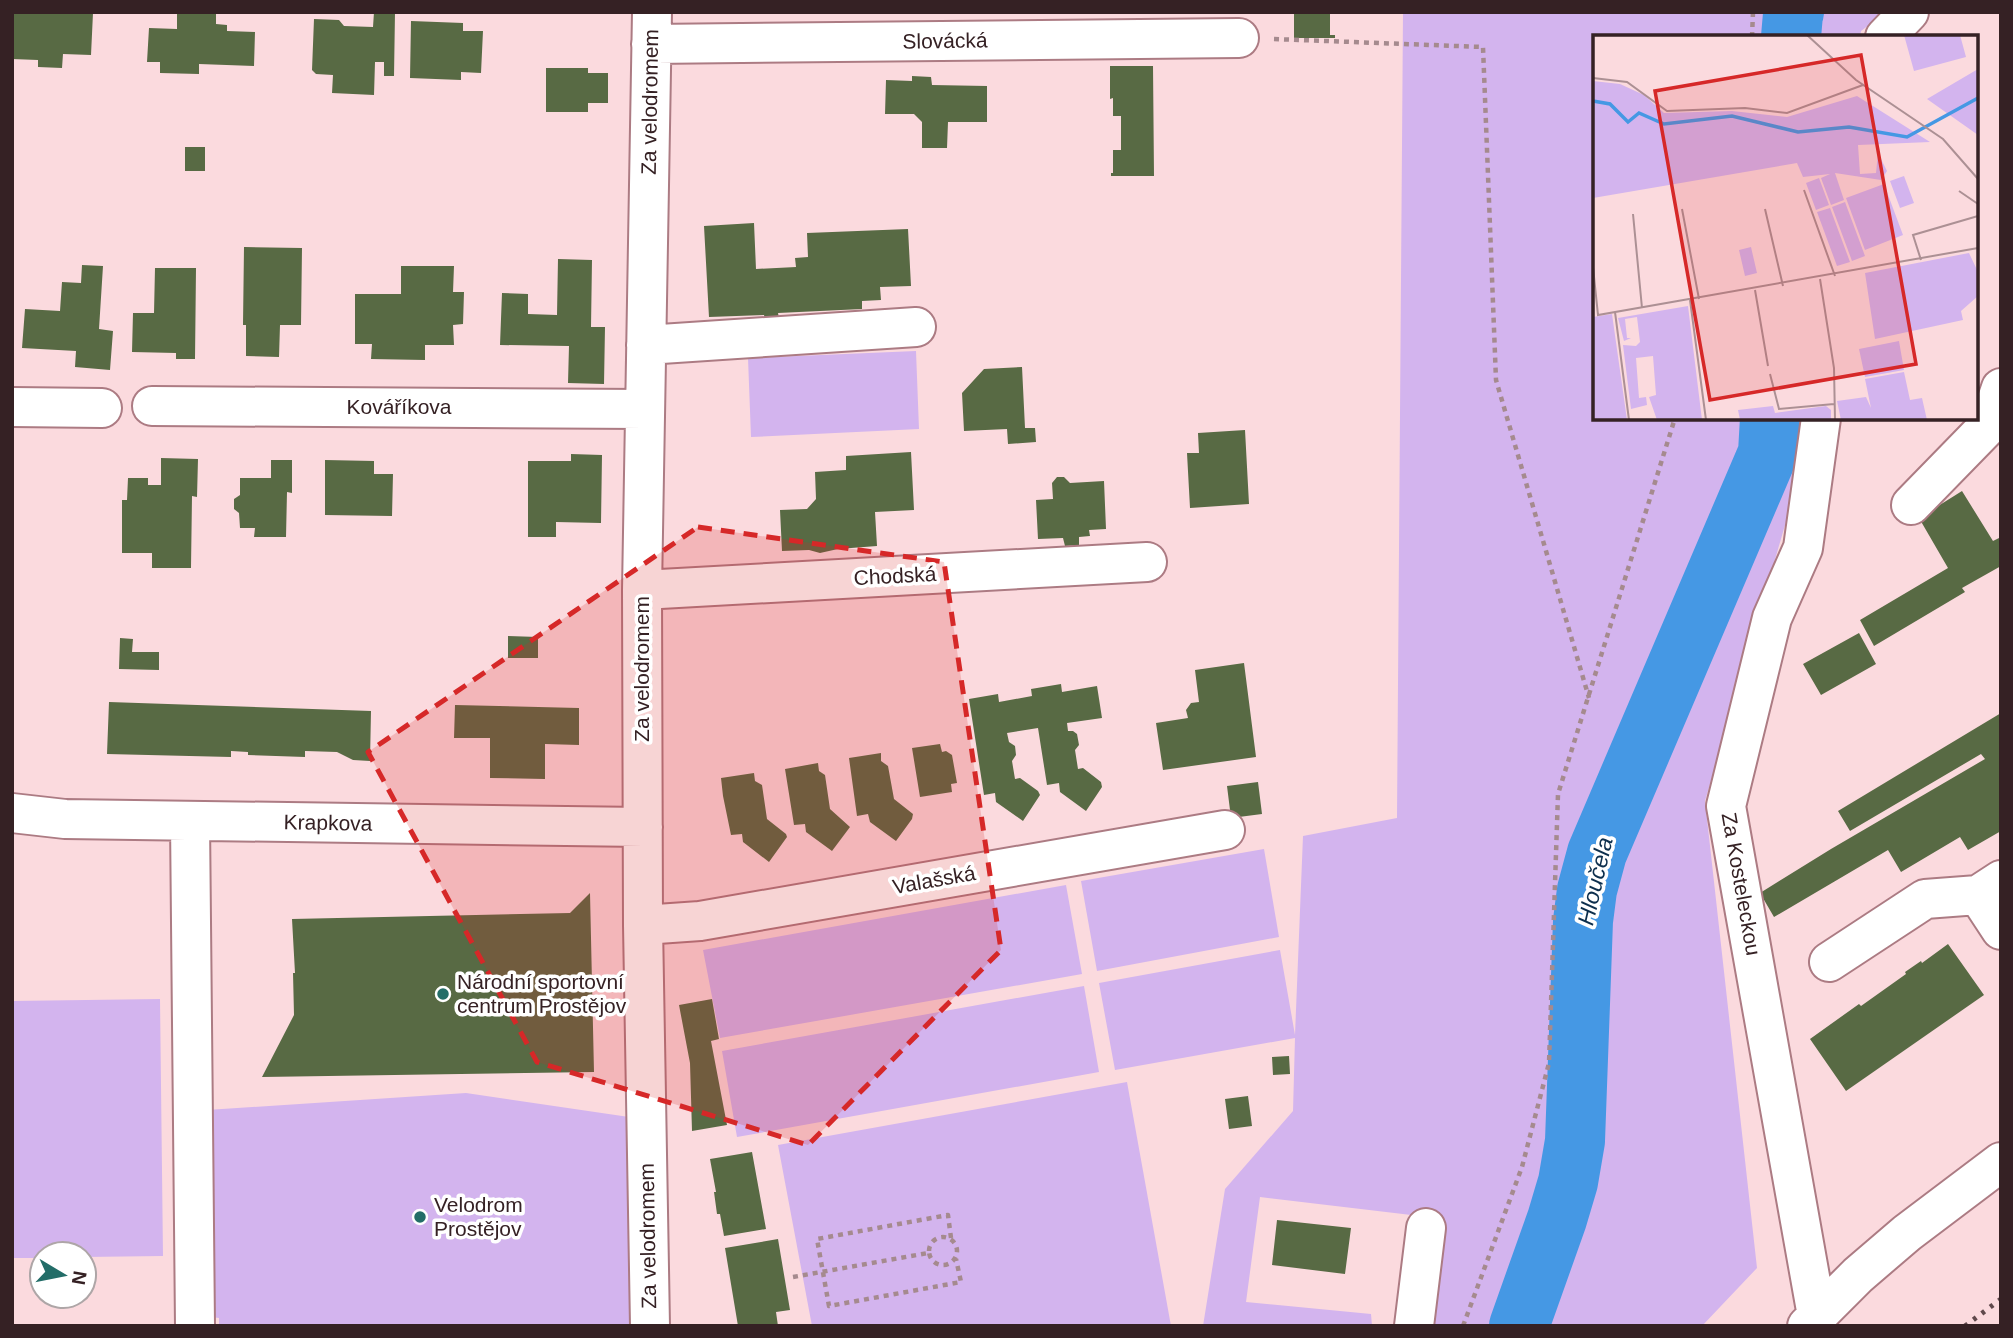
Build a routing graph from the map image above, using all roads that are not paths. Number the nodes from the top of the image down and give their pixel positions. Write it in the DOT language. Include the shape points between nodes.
graph roads {
  1 [pos="1909,12"];
  2 [pos="652,28"];
  3 [pos="1887,35"];
  4 [pos="1239,38"];
  5 [pos="916,327"];
  6 [pos="646,345"];
  7 [pos="2001,388"];
  8 [pos="152,406"];
  9 [pos="12,407"];
  10 [pos="102,408"];
  11 [pos="646,409"];
  12 [pos="1821,420"];
  13 [pos="1911,505"];
  14 [pos="1147,562"];
  15 [pos="642,590"];
  16 [pos="12,814"];
  17 [pos="190,821"];
  18 [pos="643,827"];
  19 [pos="1225,830"];
  20 [pos="1989,887"];
  21 [pos="643,925"];
  22 [pos="2001,930"];
  23 [pos="1829,962"];
  24 [pos="2001,1162"];
  25 [pos="1426,1228"];
  26 [pos="1812,1321"];
  27 [pos="195,1326"];
  28 [pos="650,1326"];
  29 [pos="1414,1326"];
  1 -- 3 [label="street"];
  2 -- 4 [label="street, Slovácká"];
  2 -- 6 [label="street, Za velodromem"];
  5 -- 6 [label="street"];
  6 -- 11 [label="street, Za velodromem"];
  7 -- 13 [label="street" via="1989,426"];
  8 -- 11 [label="street, Kováříkova"];
  9 -- 10 [label="street"];
  11 -- 15 [label="street, Za velodromem"];
  12 -- 26 [label="street, Za Kosteleckou" via="1803,548 1772,618 1726,806"];
  14 -- 15 [label="street, Chodská"];
  15 -- 18 [label="street, Za velodromem"];
  16 -- 17 [label="street, Krapkova"];
  17 -- 18 [label="street, Krapkova"];
  17 -- 27 [label="street"];
  18 -- 21 [label="street, Za velodromem"];
  19 -- 21 [label="street, Valašská" via="699,921"];
  20 -- 22 [label="street"];
  20 -- 23 [label="street" via="1925,899"];
  21 -- 28 [label="street, Za velodromem"];
  24 -- 26 [label="street, Za Kosteleckou" via="1897,1242"];
  25 -- 29 [label="street"];
}
